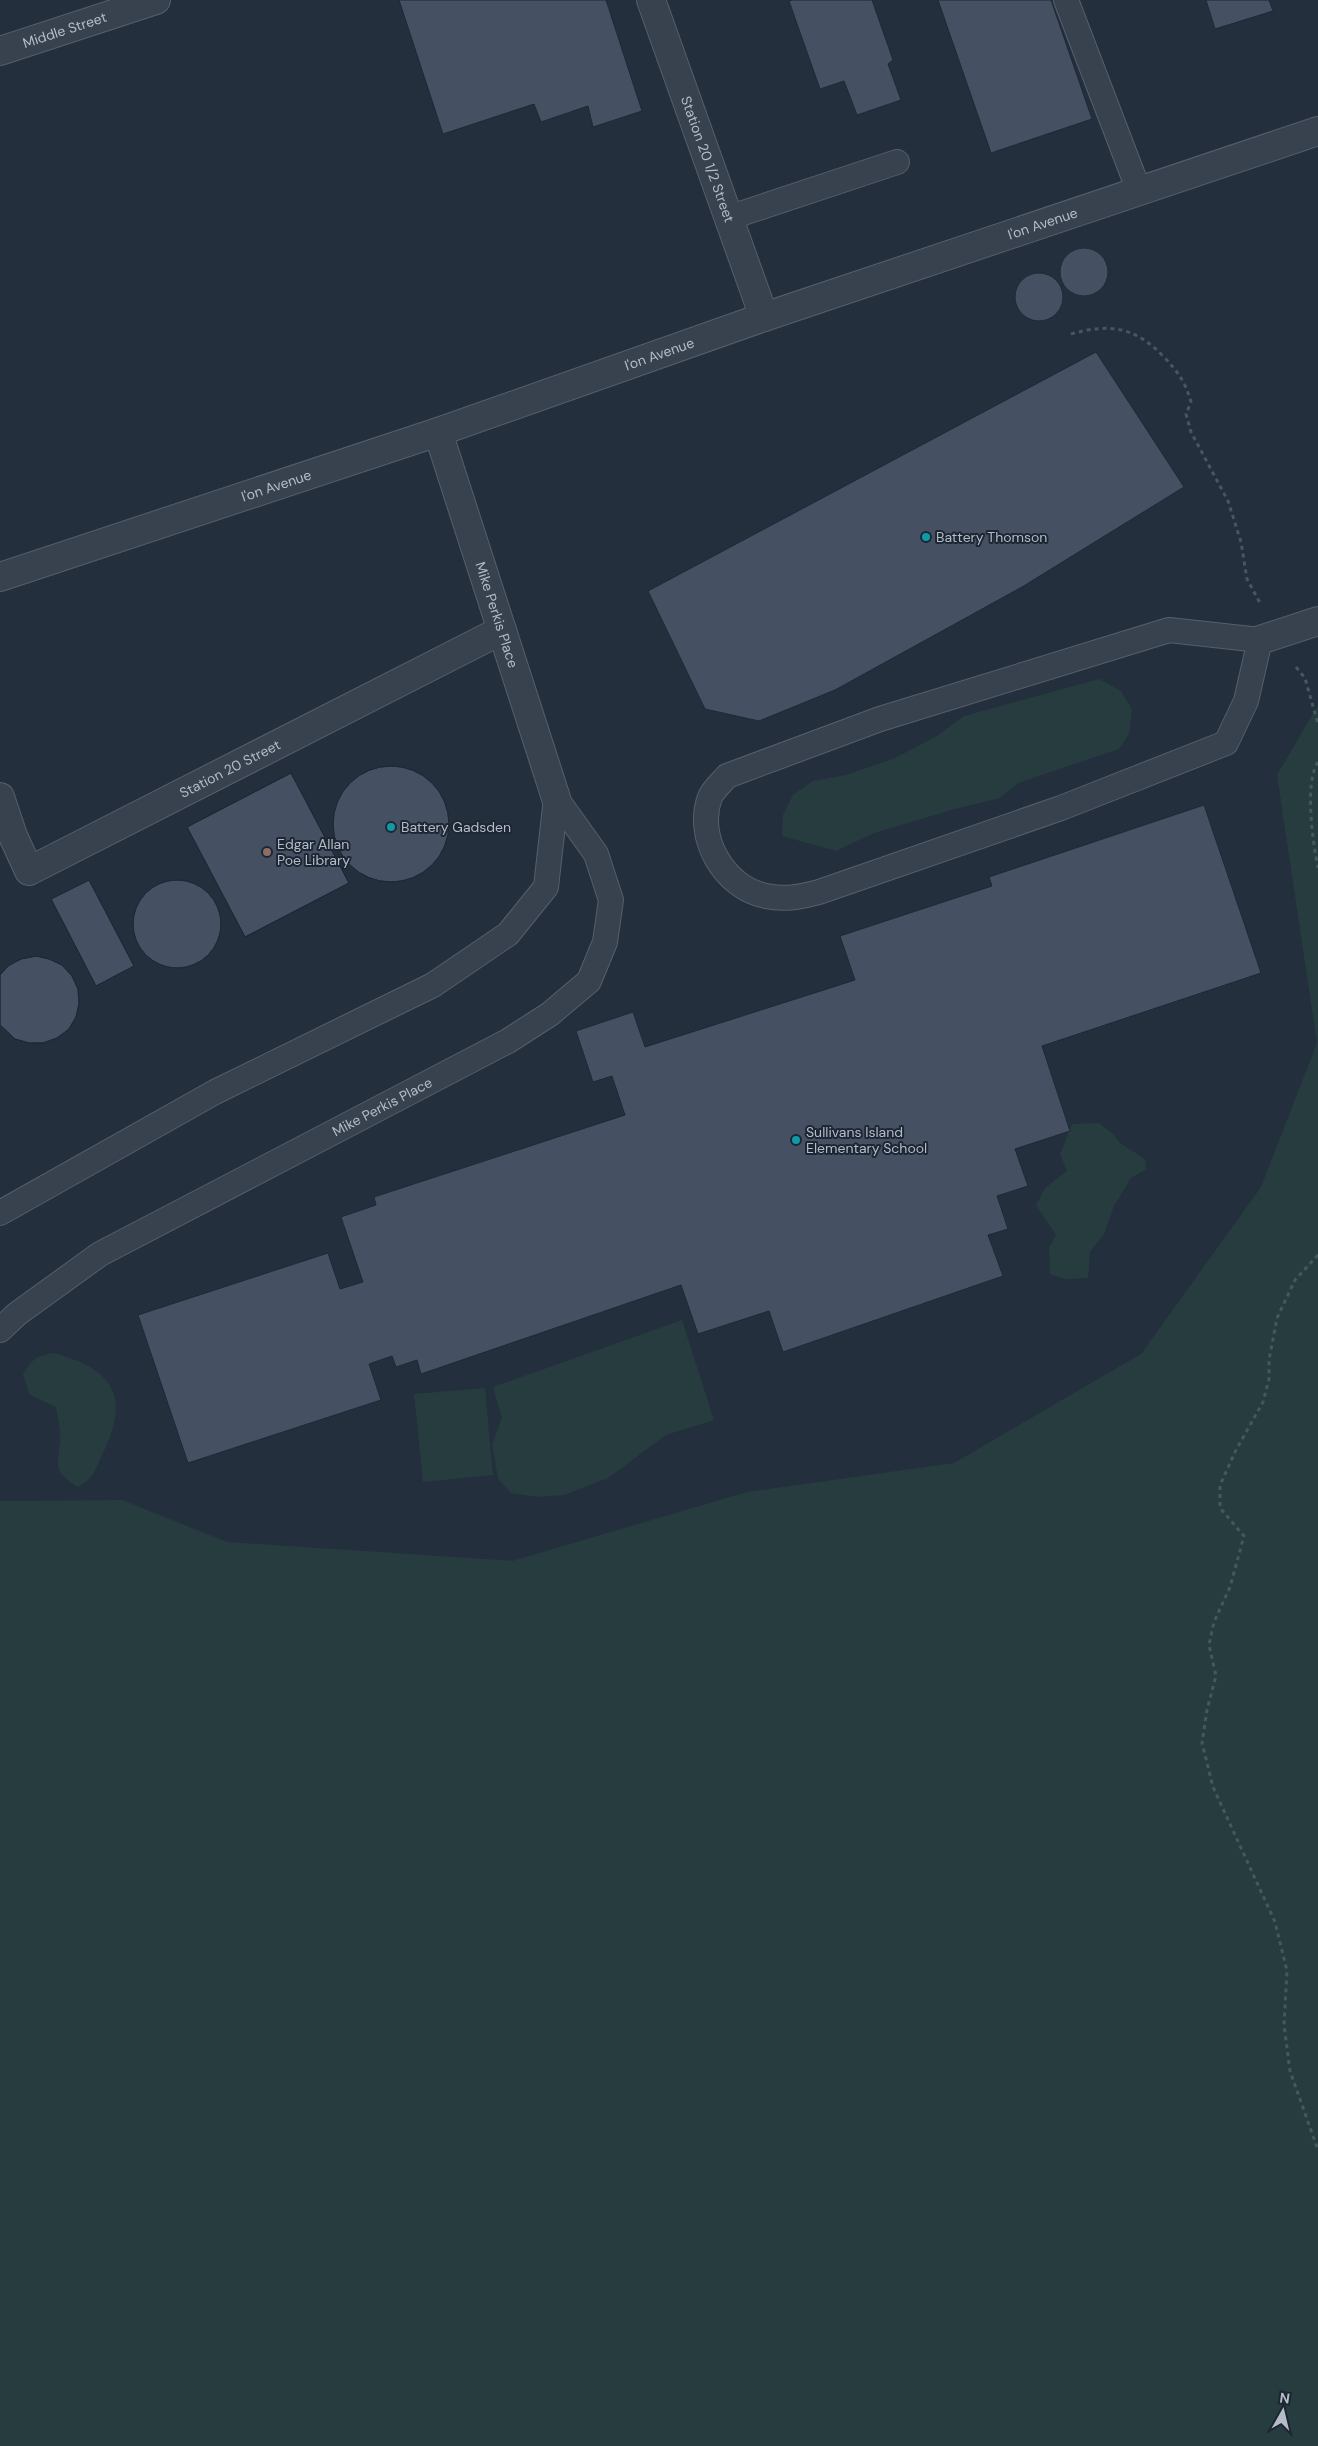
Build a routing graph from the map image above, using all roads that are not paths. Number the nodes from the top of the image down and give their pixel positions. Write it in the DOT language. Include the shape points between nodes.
graph roads {
  1 [pos="156,0"];
  2 [pos="651,0"];
  3 [pos="1066,0"];
  4 [pos="0,51"];
  5 [pos="1318,131"];
  6 [pos="897,162"];
  7 [pos="1139,191"];
  8 [pos="728,218"];
  9 [pos="764,317"];
  10 [pos="438,432"];
  11 [pos="0,577"];
  12 [pos="1318,620"];
  13 [pos="502,630"];
  14 [pos="1260,640"];
  15 [pos="0,797"];
  16 [pos="556,798"];
  17 [pos="0,1213"];
  18 [pos="0,1330"];
  1 -- 4 [label="street, Middle Street"];
  2 -- 8 [label="street, Station 20 1/2 Street"];
  3 -- 7 [label="lane"];
  5 -- 7 [label="street, I'on Avenue"];
  6 -- 8 [label="lane"];
  7 -- 9 [label="street, I'on Avenue"];
  8 -- 9 [label="street, Station 20 1/2 Street"];
  9 -- 10 [label="street, I'on Avenue"];
  10 -- 11 [label="street, I'on Avenue"];
  10 -- 13 [label="street, Mike Perkis Place"];
  12 -- 14 [label="street"];
  13 -- 15 [label="street, Station 20 Street" via="29,871"];
  13 -- 16 [label="street, Mike Perkis Place"];
  14 -- 14 [label="lane" via="1169,630 880,718 727,776 710,796 705,824 710,846 737,883 764,896 791,899 1061,808 1226,743 1246,701"];
  16 -- 17 [label="lane, Mike Perkis Place" via="546,886 508,934 433,985 215,1092"];
  16 -- 18 [label="lane, Mike Perkis Place" via="596,854 611,900 605,942 589,981 550,1014 508,1041 100,1254"];
}
